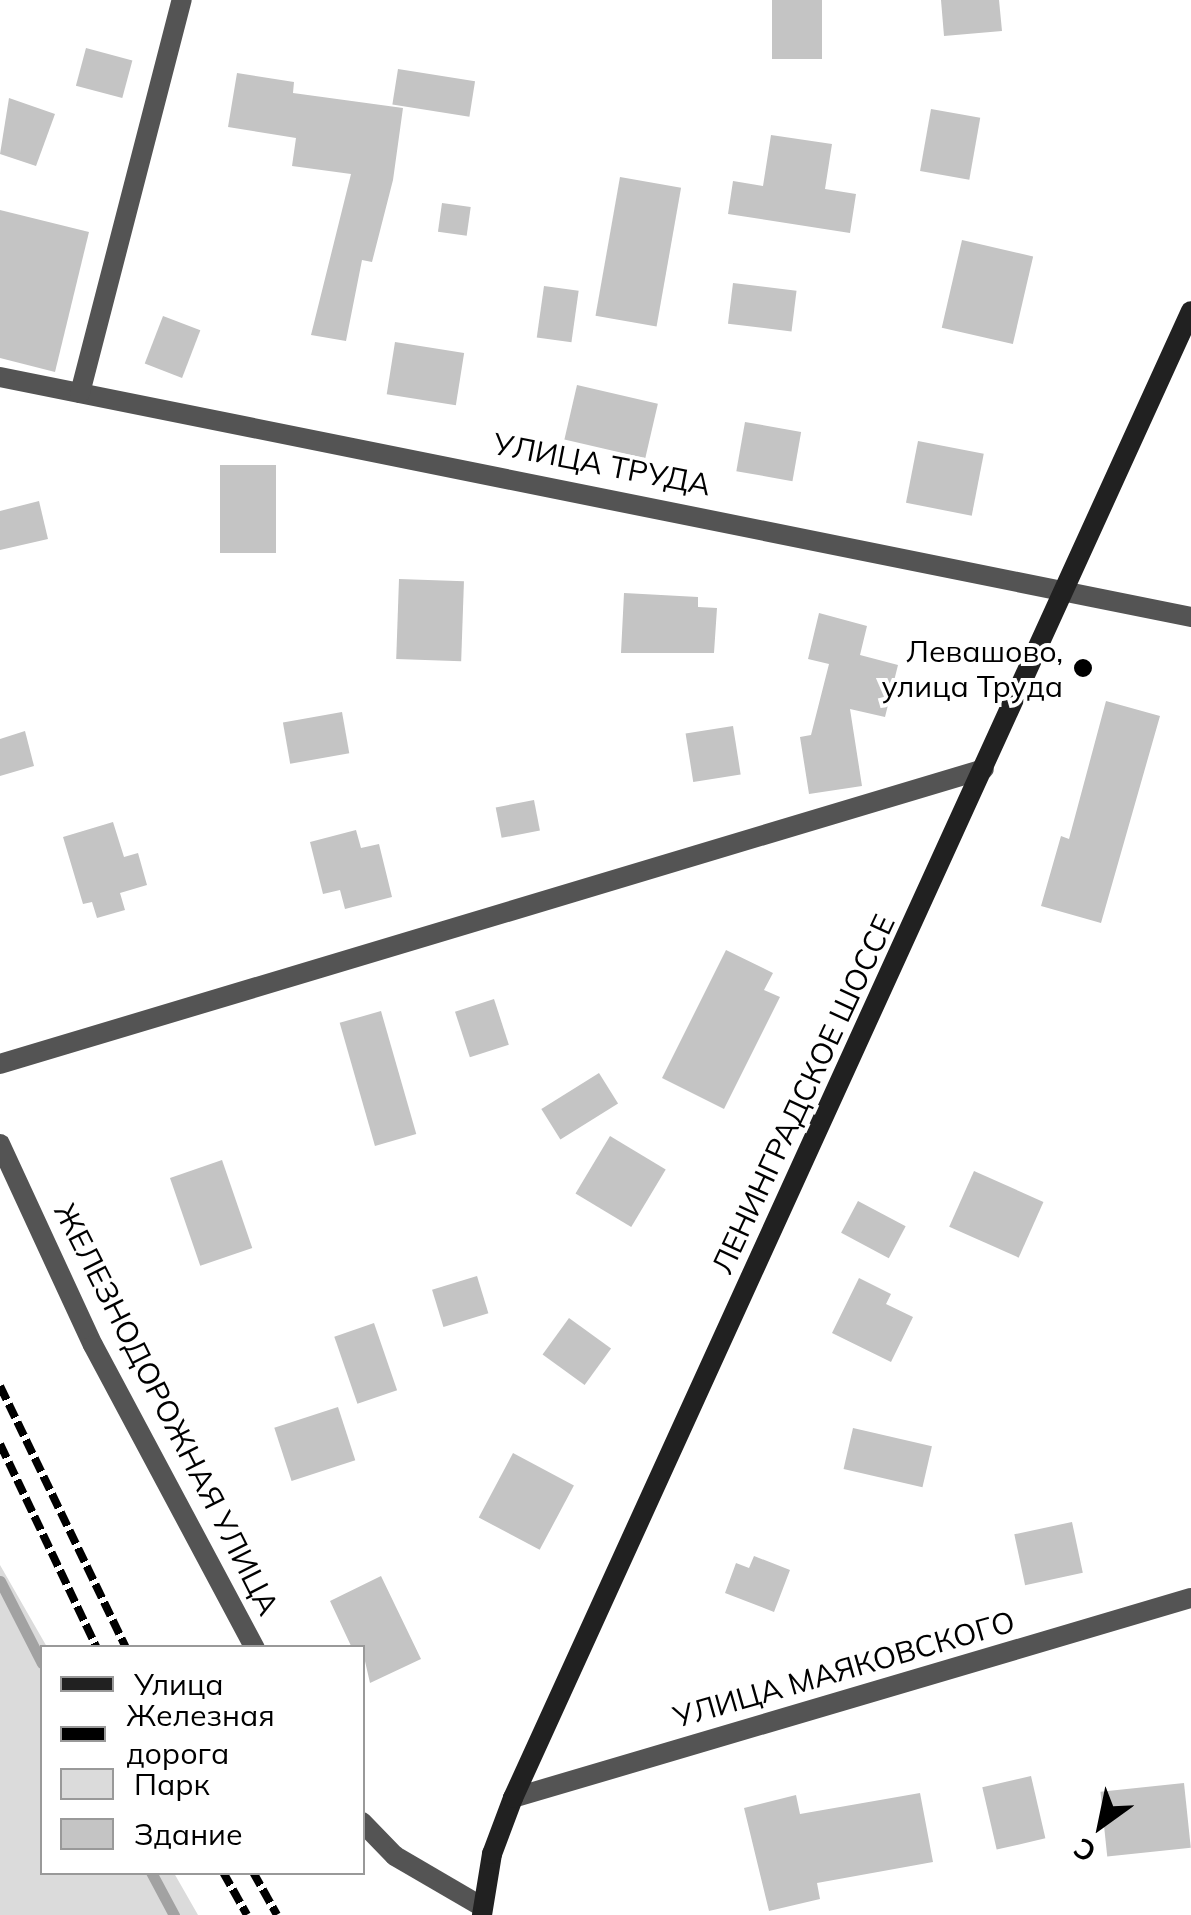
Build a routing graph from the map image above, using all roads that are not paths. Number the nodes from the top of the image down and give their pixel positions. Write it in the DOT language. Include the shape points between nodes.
graph roads {
  1 [pos="182,0"];
  2 [pos="1191,292"];
  3 [pos="1186,320"];
  4 [pos="0,377"];
  5 [pos="80,393"];
  6 [pos="1066,592"];
  7 [pos="1191,618"];
  8 [pos="984,769"];
  9 [pos="0,1064"];
  10 [pos="0,1144"];
  11 [pos="1191,1598"];
  12 [pos="253,1645"];
  13 [pos="513,1798"];
  14 [pos="365,1825"];
  15 [pos="482,1910"];
  1 -- 5 [label="street"];
  2 -- 3 [label="street, ЛЕНИНГРАДСКОЕ ШОССЕ"];
  3 -- 6 [label="street, ЛЕНИНГРАДСКОЕ ШОССЕ"];
  4 -- 5 [label="street, УЛИЦА ТРУДА"];
  5 -- 6 [label="street, УЛИЦА ТРУДА"];
  6 -- 7 [label="street, УЛИЦА ТРУДА"];
  6 -- 8 [label="street, ЛЕНИНГРАДСКОЕ ШОССЕ"];
  8 -- 9 [label="street"];
  8 -- 13 [label="street, ЛЕНИНГРАДСКОЕ ШОССЕ"];
  10 -- 12 [label="street, ЖЕЛЕЗНОДОРОЖНАЯ УЛИЦА" via="93,1345"];
  11 -- 13 [label="street, УЛИЦА МАЯКОВСКОГО"];
  13 -- 15 [label="street, ЛЕНИНГРАДСКОЕ ШОССЕ"];
  14 -- 15 [label="street" via="395,1856"];
}
